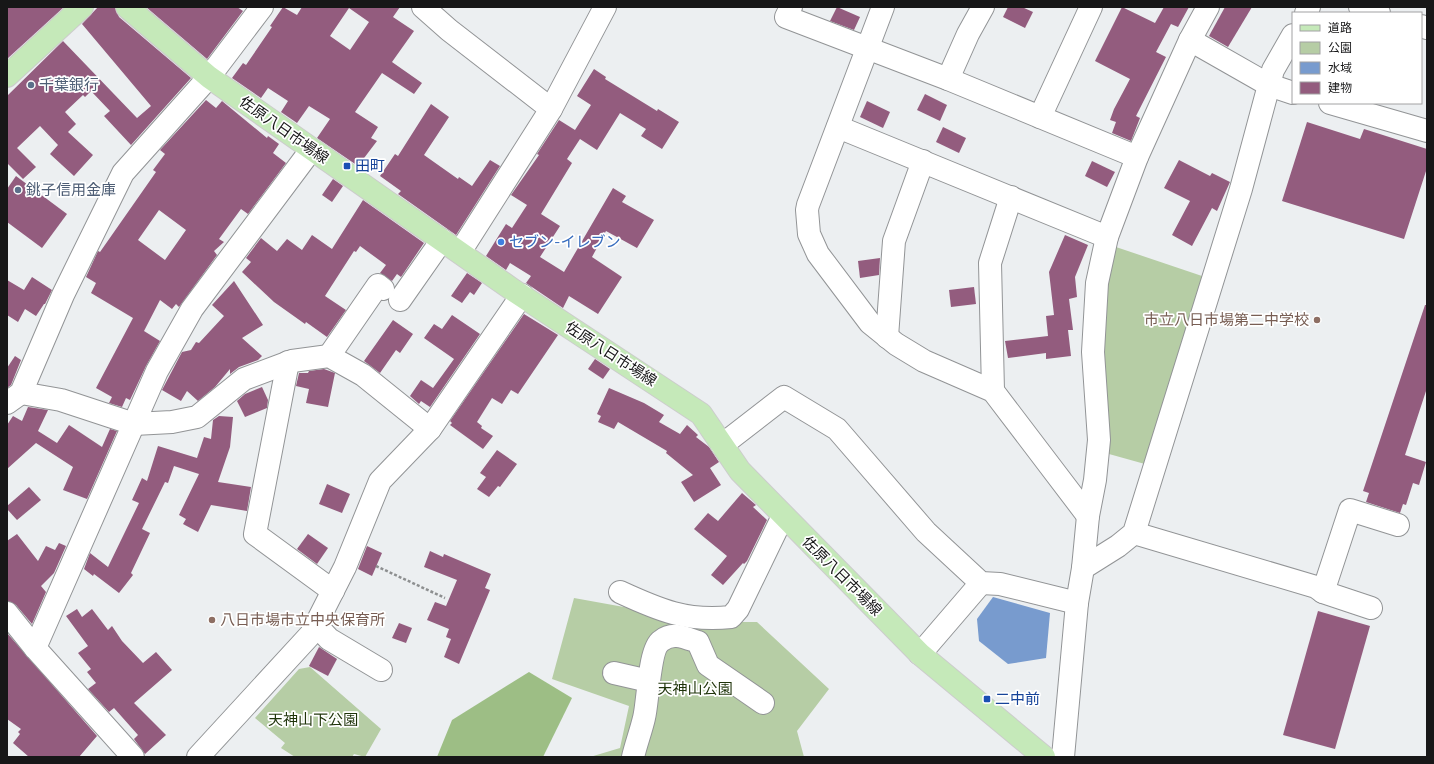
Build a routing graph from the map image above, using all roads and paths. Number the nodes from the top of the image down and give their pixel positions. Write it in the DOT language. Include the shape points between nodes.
graph roads {
  1 [pos="127,7"];
  2 [pos="262,7"];
  3 [pos="423,7"];
  4 [pos="605,7"];
  5 [pos="791,7"];
  6 [pos="883,7"];
  7 [pos="983,7"];
  8 [pos="1091,7"];
  9 [pos="1208,7"];
  10 [pos="1360,7"];
  11 [pos="73,10"];
  12 [pos="1376,12"];
  13 [pos="1292,38"];
  14 [pos="1190,40"];
  15 [pos="868,48"];
  16 [pos="7,76"];
  17 [pos="209,77"];
  18 [pos="948,79"];
  19 [pos="1269,85"];
  20 [pos="1292,93"];
  21 [pos="1333,104"];
  22 [pos="551,109"];
  23 [pos="1040,117"];
  24 [pos="838,126"];
  25 [pos="1427,132"];
  26 [pos="311,150"];
  27 [pos="1137,157"];
  28 [pos="923,161"];
  29 [pos="1011,198"];
  30 [pos="1107,237"];
  31 [pos="442,240"];
  32 [pos="460,252"];
  33 [pos="522,295"];
  34 [pos="887,337"];
  35 [pos="329,356"];
  36 [pos="288,362"];
  37 [pos="992,392"];
  38 [pos="11,399"];
  39 [pos="134,424"];
  40 [pos="430,429"];
  41 [pos="722,445"];
  42 [pos="783,516"];
  43 [pos="1088,516"];
  44 [pos="1398,525"];
  45 [pos="1134,533"];
  46 [pos="376,566"];
  47 [pos="1083,568"];
  48 [pos="981,583"];
  49 [pos="333,591"];
  50 [pos="620,592"];
  51 [pos="1323,592"];
  52 [pos="444,598"];
  53 [pos="1077,603"];
  54 [pos="1371,608"];
  55 [pos="662,611"];
  56 [pos="7,613"];
  57 [pos="316,625"];
  58 [pos="661,640"];
  59 [pos="35,648"];
  60 [pos="920,654"];
  61 [pos="382,670"];
  62 [pos="614,673"];
  63 [pos="648,681"];
  64 [pos="763,703"];
  65 [pos="133,757"];
  66 [pos="198,757"];
  67 [pos="633,757"];
  68 [pos="1044,757"];
  69 [pos="1063,757"];
  1 -- 17 [label="main road, 佐原八日市場線"];
  2 -- 17 [label="street"];
  3 -- 22 [label="street"];
  4 -- 22 [label="street"];
  5 -- 15 [label="street" via="786,17"];
  6 -- 15 [label="street"];
  7 -- 18 [label="street"];
  8 -- 23 [label="street"];
  9 -- 14 [label="street"];
  10 -- 12 [label="street"];
  11 -- 16 [label="main road"];
  13 -- 19 [label="street" via="1273,70"];
  14 -- 19 [label="street"];
  14 -- 27 [label="street"];
  15 -- 18 [label="street"];
  15 -- 24 [label="street"];
  17 -- 26 [label="main road, 佐原八日市場線"];
  17 -- 38 [label="street" via="122,173"];
  18 -- 23 [label="street"];
  19 -- 20 [label="street"];
  19 -- 45 [label="street" via="1241,189"];
  21 -- 25 [label="street"];
  22 -- 32 [label="street"];
  23 -- 27 [label="street"];
  24 -- 28 [label="street"];
  24 -- 34 [label="street" via="807,210 808,234 818,254 870,323"];
  26 -- 31 [label="main road, 佐原八日市場線" via="329,168"];
  26 -- 39 [label="street" via="192,309 157,371"];
  27 -- 30 [label="street"];
  28 -- 29 [label="street"];
  28 -- 34 [label="street" via="894,241"];
  29 -- 30 [label="street"];
  29 -- 37 [label="street" via="990,263"];
  30 -- 43 [label="street" via="1097,283 1093,352 1099,440"];
  31 -- 32 [label="main road, 佐原八日市場線"];
  31 -- 35 [label="street" via="391,295 378,286"];
  32 -- 33 [label="main road, 佐原八日市場線"];
  33 -- 40 [label="street"];
  33 -- 41 [label="main road, 佐原八日市場線" via="700,414"];
  34 -- 37 [label="street" via="924,361"];
  35 -- 36 [label="street"];
  35 -- 40 [label="street" via="363,375"];
  36 -- 39 [label="street" via="244,380 197,417 172,422"];
  36 -- 49 [label="street" via="255,534"];
  37 -- 43 [label="street"];
  38 -- 39 [label="street" via="61,400"];
  39 -- 59 [label="street"];
  40 -- 49 [label="street" via="380,481"];
  41 -- 42 [label="main road, 佐原八日市場線" via="740,471"];
  41 -- 48 [label="street" via="784,397 837,429 926,532"];
  42 -- 55 [label="street" via="738,609 730,617 708,620"];
  42 -- 60 [label="main road, 佐原八日市場線"];
  43 -- 47 [label="street"];
  44 -- 51 [label="street" via="1350,510"];
  45 -- 47 [label="street"];
  45 -- 51 [label="street" via="1316,587"];
  46 -- 52 [label="path"];
  47 -- 53 [label="street"];
  48 -- 53 [label="street" via="1000,584"];
  48 -- 60 [label="street"];
  49 -- 57 [label="street"];
  50 -- 55 [label="street"];
  51 -- 54 [label="street"];
  53 -- 69 [label="street"];
  55 -- 58 [label="street" via="657,630"];
  56 -- 59 [label="street"];
  57 -- 61 [label="street" via="328,639"];
  57 -- 66 [label="street" via="311,634"];
  58 -- 63 [label="street" via="656,646"];
  58 -- 64 [label="street" via="678,635 698,642 708,665"];
  59 -- 65 [label="street"];
  60 -- 68 [label="main road, 佐原八日市場線"];
  62 -- 63 [label="street"];
  63 -- 67 [label="street" via="644,718"];
}
